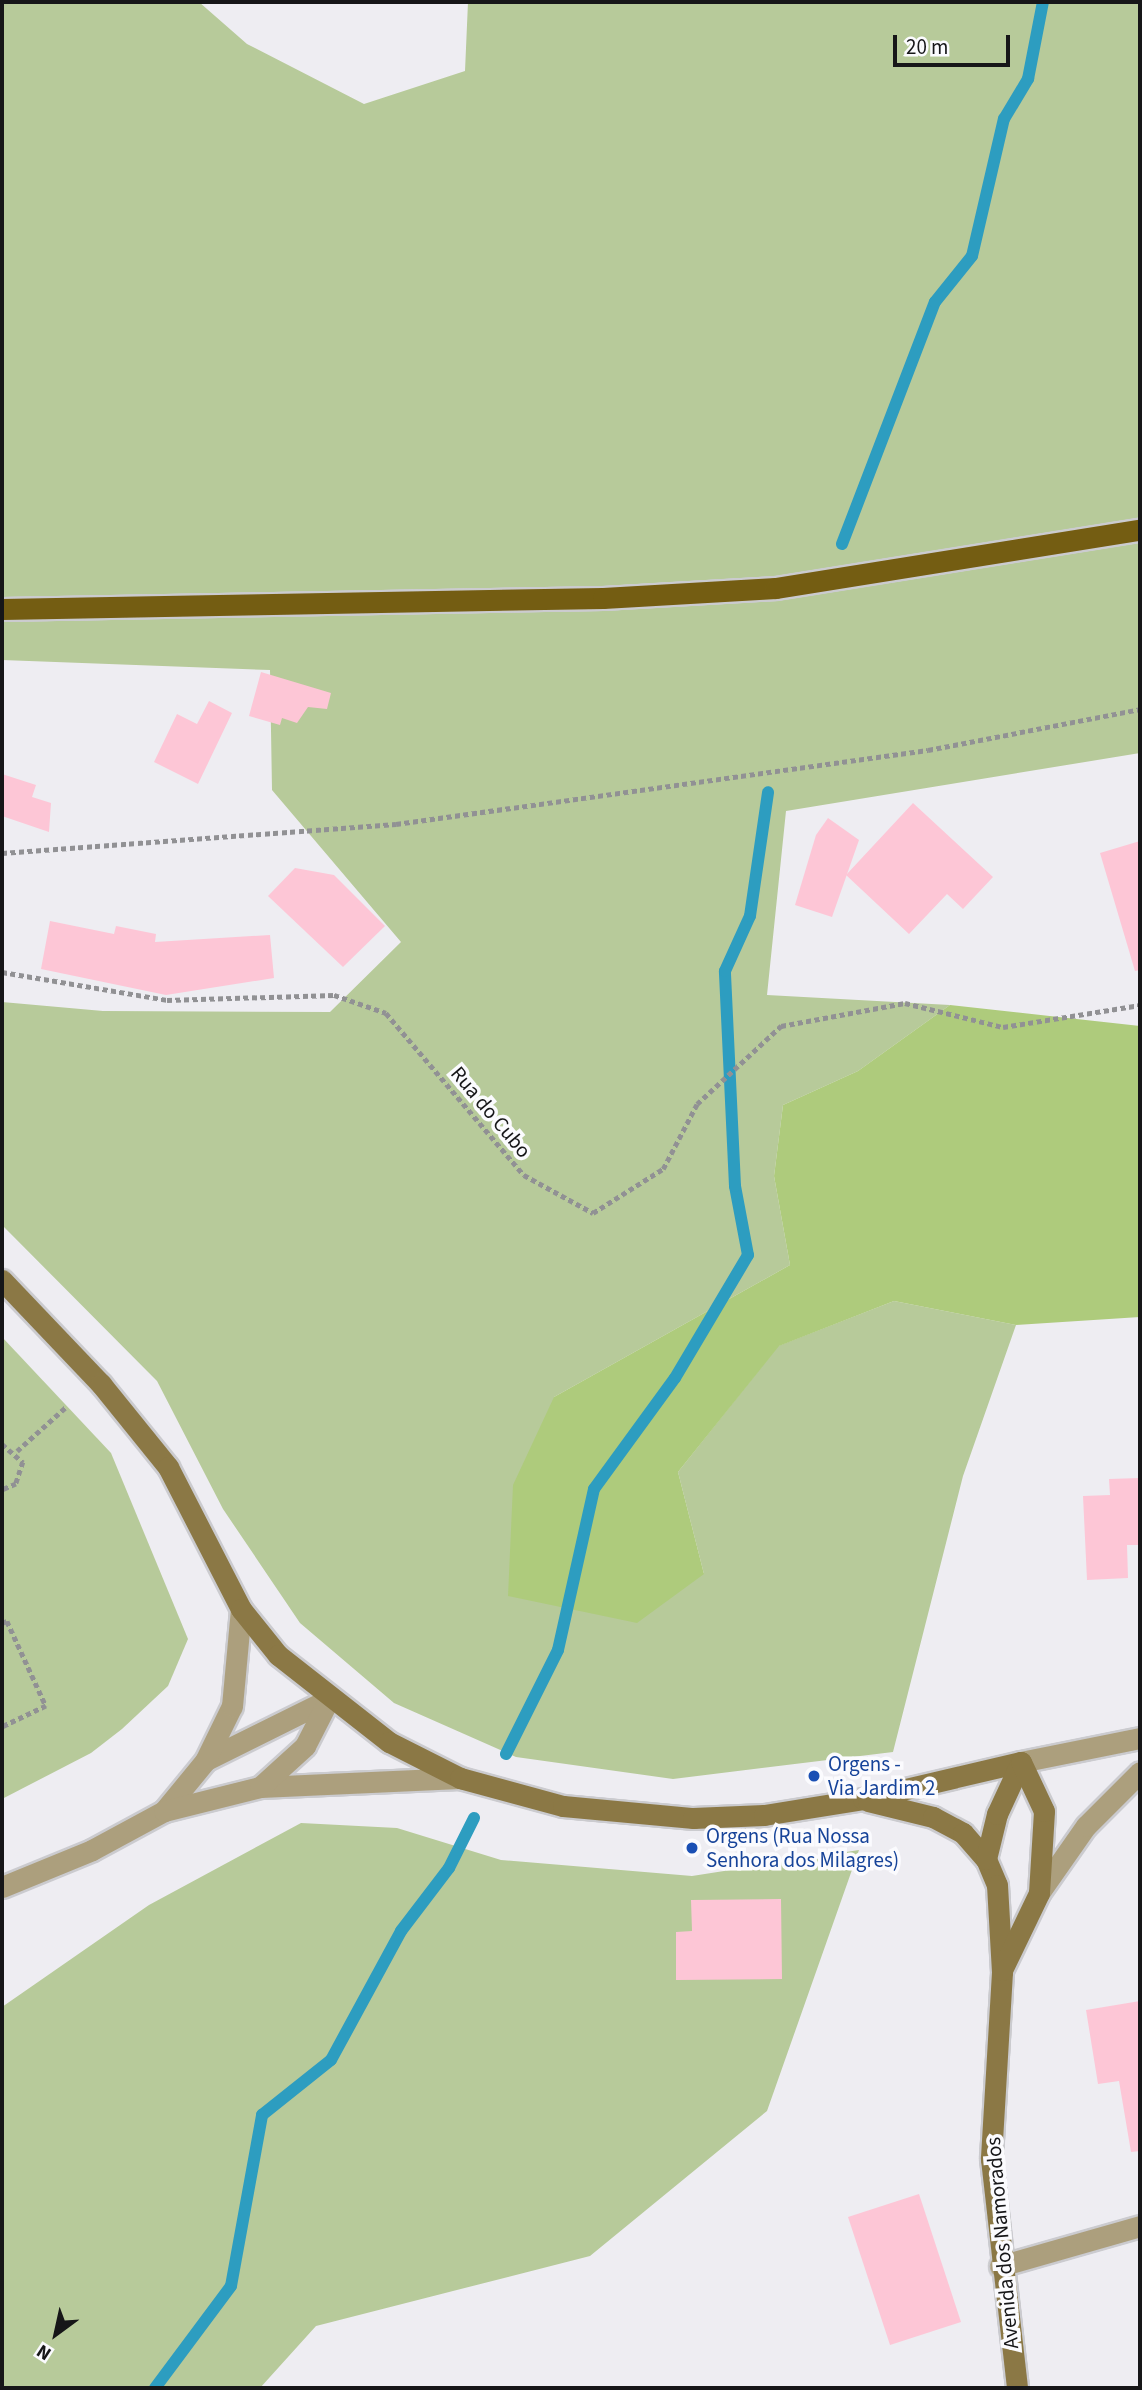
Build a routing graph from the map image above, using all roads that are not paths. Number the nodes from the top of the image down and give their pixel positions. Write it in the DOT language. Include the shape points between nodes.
graph roads {
  1 [pos="1140,530"];
  2 [pos="2,609"];
  3 [pos="2,1280"];
  4 [pos="241,1609"];
  5 [pos="329,1699"];
  6 [pos="1140,1738"];
  7 [pos="205,1761"];
  8 [pos="1021,1762"];
  9 [pos="1140,1772"];
  10 [pos="460,1778"];
  11 [pos="260,1787"];
  12 [pos="863,1799"];
  13 [pos="164,1811"];
  14 [pos="986,1859"];
  15 [pos="10,1883"];
  16 [pos="1039,1893"];
  17 [pos="2,1899"];
  18 [pos="1002,1972"];
  19 [pos="1140,2227"];
  20 [pos="1000,2266"];
  21 [pos="1017,2388"];
  1 -- 2 [label="main road" via="776,588 603,598"];
  3 -- 4 [label="street" via="101,1384 168,1467"];
  4 -- 5 [label="street" via="278,1656"];
  4 -- 7 [label="street" via="232,1706"];
  5 -- 7 [label="street"];
  5 -- 10 [label="street" via="389,1742"];
  5 -- 11 [label="street" via="305,1746"];
  6 -- 8 [label="street"];
  7 -- 13 [label="street"];
  8 -- 12 [label="street"];
  8 -- 14 [label="street" via="997,1814"];
  8 -- 16 [label="street" via="1044,1811"];
  9 -- 16 [label="street" via="1086,1826"];
  10 -- 11 [label="street"];
  10 -- 12 [label="street" via="563,1806 661,1818 764,1815"];
  11 -- 13 [label="street"];
  12 -- 14 [label="street" via="933,1817 963,1833"];
  13 -- 15 [label="street"];
  14 -- 18 [label="street, Avenida dos Namorados" via="997,1885"];
  15 -- 17 [label="street"];
  16 -- 18 [label="street"];
  18 -- 20 [label="street, Avenida dos Namorados" via="991,2159"];
  19 -- 20 [label="street"];
  20 -- 21 [label="street, Avenida dos Namorados"];
}
